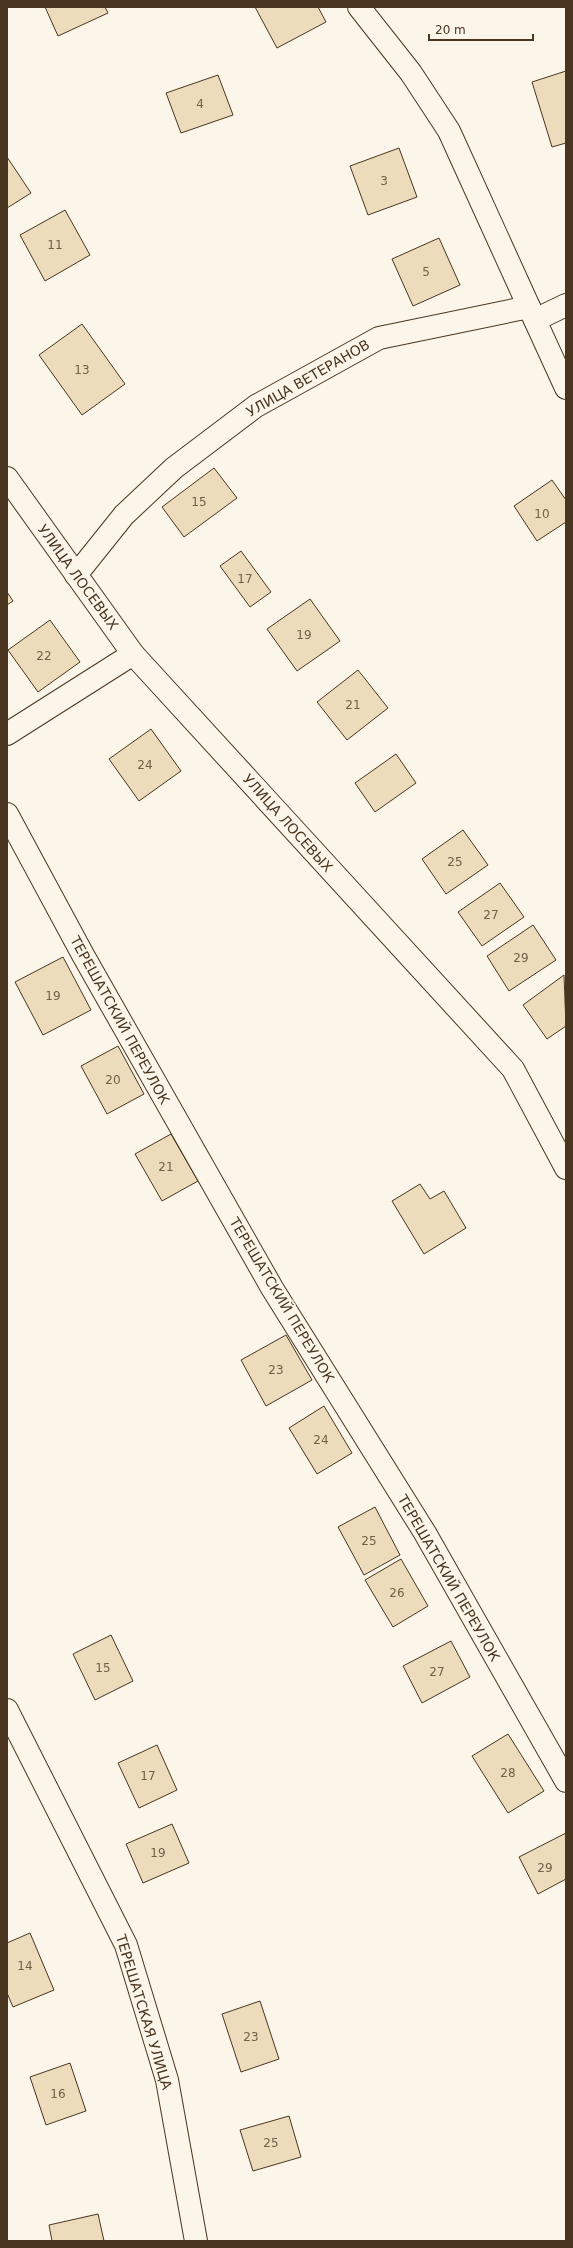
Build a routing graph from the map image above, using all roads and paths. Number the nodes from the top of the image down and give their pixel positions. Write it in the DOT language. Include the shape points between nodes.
graph roads {
  1 [pos="359,7"];
  2 [pos="566,305"];
  3 [pos="532,314"];
  4 [pos="566,388"];
  5 [pos="7,478"];
  6 [pos="76,575"];
  7 [pos="133,654"];
  8 [pos="7,734"];
  9 [pos="7,814"];
  10 [pos="566,1168"];
  11 [pos="7,1710"];
  12 [pos="566,1781"];
  13 [pos="196,2241"];
  1 -- 3 [label="street" via="411,73 449,131"];
  2 -- 3 [label="street, УЛИЦА ВЕТЕРАНОВ"];
  3 -- 4 [label="street"];
  3 -- 6 [label="street, УЛИЦА ВЕТЕРАНОВ" via="379,338 256,406 174,468 124,515"];
  5 -- 6 [label="street, УЛИЦА ЛОСЕВЫХ"];
  6 -- 7 [label="street, УЛИЦА ЛОСЕВЫХ"];
  7 -- 8 [label="street"];
  7 -- 10 [label="street, УЛИЦА ЛОСЕВЫХ" via="513,1069"];
  9 -- 12 [label="street, ТЕРЕШАТСКИЙ ПЕРЕУЛОК" via="83,955 272,1288 425,1533"];
  11 -- 13 [label="street, ТЕРЕШАТСКАЯ УЛИЦА" via="126,1945 167,2080"];
}
